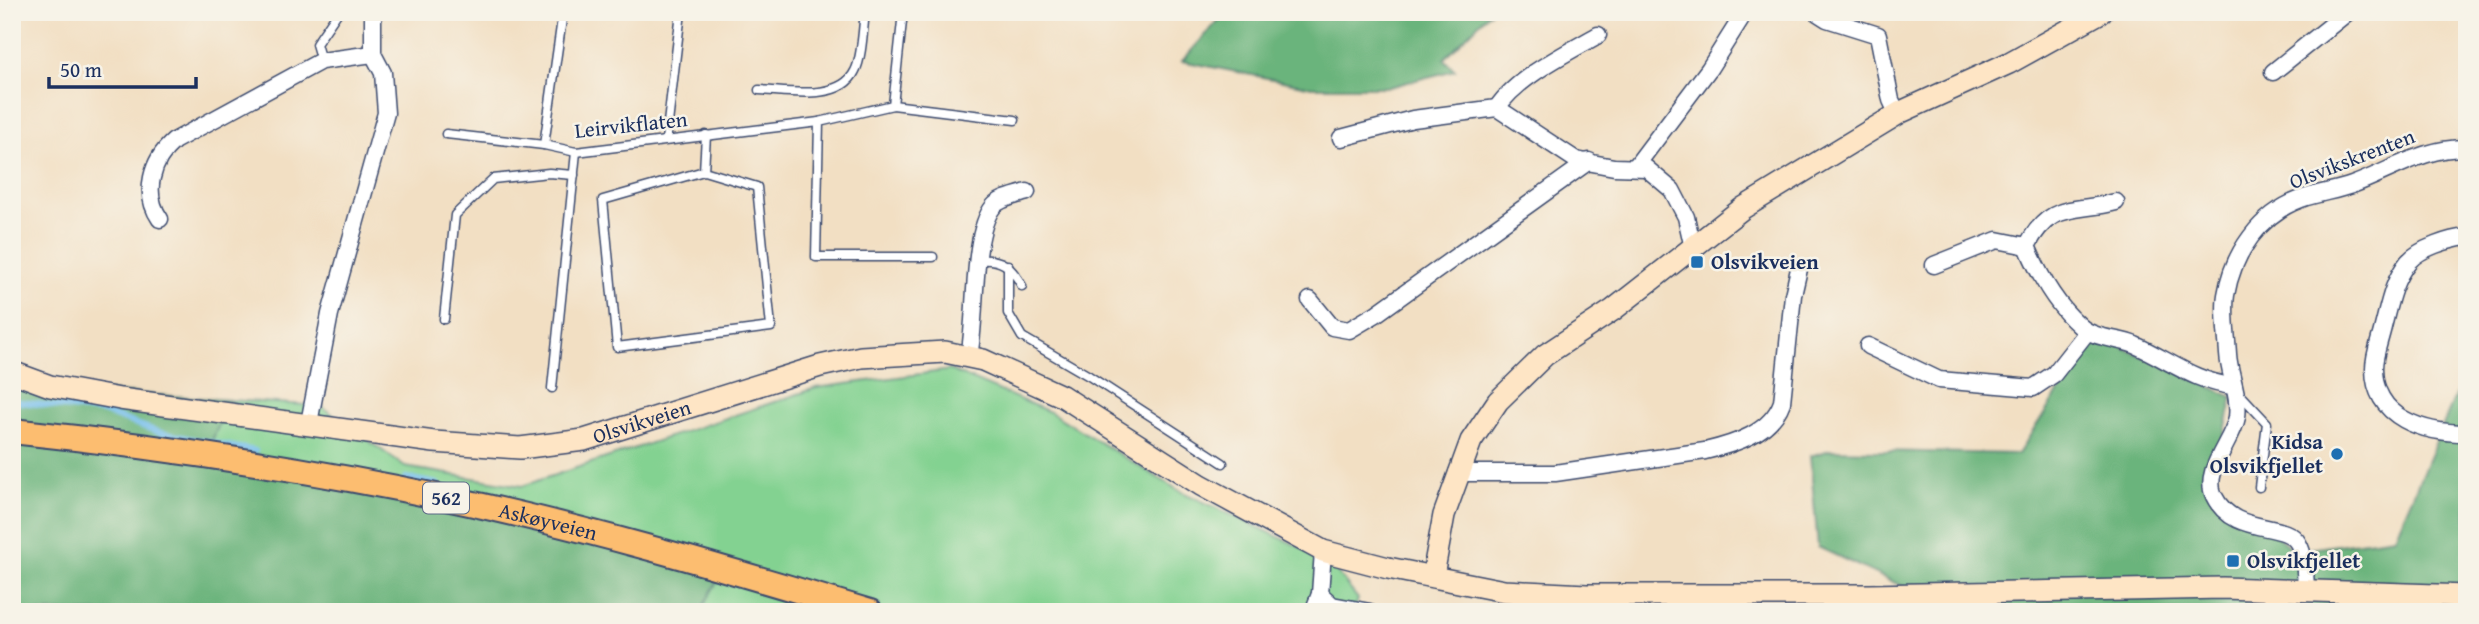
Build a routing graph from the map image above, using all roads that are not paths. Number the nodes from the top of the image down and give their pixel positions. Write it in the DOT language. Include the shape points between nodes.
graph roads {
  1 [pos="338,12"];
  2 [pos="373,12"];
  3 [pos="563,12"];
  4 [pos="681,12"];
  5 [pos="865,12"];
  6 [pos="903,12"];
  7 [pos="1745,12"];
  8 [pos="1816,12"];
  9 [pos="2101,12"];
  10 [pos="2348,12"];
  11 [pos="1598,36"];
  12 [pos="373,54"];
  13 [pos="321,61"];
  14 [pos="2273,72"];
  15 [pos="759,90"];
  16 [pos="893,105"];
  17 [pos="1497,108"];
  18 [pos="1898,115"];
  19 [pos="1015,120"];
  20 [pos="819,122"];
  21 [pos="446,134"];
  22 [pos="706,135"];
  23 [pos="1341,138"];
  24 [pos="666,140"];
  25 [pos="544,145"];
  26 [pos="2467,148"];
  27 [pos="576,152"];
  28 [pos="1589,161"];
  29 [pos="1636,166"];
  30 [pos="705,171"];
  31 [pos="573,175"];
  32 [pos="1027,192"];
  33 [pos="2116,202"];
  34 [pos="160,219"];
  35 [pos="2467,237"];
  36 [pos="2027,246"];
  37 [pos="1693,248"];
  38 [pos="933,257"];
  39 [pos="979,260"];
  40 [pos="1008,265"];
  41 [pos="1934,265"];
  42 [pos="1799,269"];
  43 [pos="1022,286"];
  44 [pos="1310,300"];
  45 [pos="444,319"];
  46 [pos="2087,332"];
  47 [pos="1868,346"];
  48 [pos="969,356"];
  49 [pos="12,372"];
  50 [pos="2233,386"];
  51 [pos="552,388"];
  52 [pos="309,423"];
  53 [pos="12,431"];
  54 [pos="2467,433"];
  55 [pos="1223,463"];
  56 [pos="1457,473"];
  57 [pos="2259,487"];
  58 [pos="1323,551"];
  59 [pos="1433,575"];
  60 [pos="2306,590"];
  61 [pos="1320,594"];
  62 [pos="2467,596"];
  63 [pos="870,612"];
  64 [pos="1313,612"];
  65 [pos="1370,612"];
  1 -- 13 [label="lane" via="316,44"];
  2 -- 12 [label="street"];
  3 -- 25 [label="lane"];
  4 -- 24 [label="lane"];
  5 -- 15 [label="lane" via="855,71 840,86 814,91"];
  6 -- 16 [label="lane"];
  7 -- 29 [label="street" via="1709,69"];
  8 -- 18 [label="street" via="1878,35"];
  9 -- 18 [label="main road"];
  10 -- 14 [label="street"];
  11 -- 17 [label="street" via="1549,63"];
  12 -- 13 [label="street"];
  12 -- 52 [label="street" via="383,73 386,113 330,314"];
  13 -- 34 [label="street" via="243,101 162,151 153,166 152,201"];
  16 -- 19 [label="lane, Leirvikflaten"];
  16 -- 20 [label="lane, Leirvikflaten"];
  17 -- 23 [label="street" via="1413,119"];
  17 -- 28 [label="street" via="1570,156"];
  18 -- 37 [label="main road" via="1743,208"];
  20 -- 22 [label="lane, Leirvikflaten"];
  20 -- 38 [label="lane" via="816,257"];
  21 -- 25 [label="lane, Leirvikflaten"];
  22 -- 24 [label="lane, Leirvikflaten"];
  22 -- 30 [label="lane"];
  24 -- 27 [label="lane, Leirvikflaten"];
  25 -- 27 [label="lane, Leirvikflaten"];
  26 -- 50 [label="street, Olsvikskrenten" via="2432,151 2351,185 2300,200 2259,227 2237,259 2226,297"];
  27 -- 31 [label="lane"];
  28 -- 29 [label="street"];
  28 -- 44 [label="street" via="1349,330 1332,327"];
  29 -- 37 [label="street" via="1646,168 1672,190 1686,217"];
  30 -- 30 [label="lane" via="603,200 617,347 771,327 757,187"];
  31 -- 45 [label="lane" via="493,179 455,215"];
  31 -- 51 [label="lane"];
  32 -- 39 [label="street" via="991,209"];
  33 -- 36 [label="street" via="2052,214"];
  35 -- 54 [label="street" via="2431,247 2409,260 2392,290 2374,365 2375,389 2398,417 2413,426"];
  36 -- 41 [label="street" via="1997,240"];
  36 -- 46 [label="street" via="2052,293"];
  37 -- 56 [label="main road" via="1533,365 1498,401 1471,441"];
  39 -- 40 [label="lane" via="994,259"];
  39 -- 48 [label="street"];
  40 -- 43 [label="lane"];
  40 -- 55 [label="lane" via="1008,313 1021,337"];
  42 -- 56 [label="street" via="1782,402 1777,417 1766,428 1726,446 1555,473"];
  46 -- 47 [label="street" via="2054,374 2033,388 1939,380"];
  46 -- 50 [label="street" via="2134,344 2200,380"];
  48 -- 52 [label="main road, Olsvikveien" via="945,352 861,357 737,389 584,440 520,448 434,442"];
  48 -- 58 [label="main road, Olsvikveien" via="1062,396 1201,485"];
  49 -- 52 [label="main road, Olsvikveien" via="50,386 120,399"];
  50 -- 57 [label="lane" via="2267,423"];
  50 -- 60 [label="street, Olsvikskrenten" via="2237,418 2215,468 2214,497 2243,524 2283,531 2295,539 2304,559"];
  53 -- 63 [label="main road, Askøyveien / 562" via="165,447 445,498 729,570"];
  56 -- 59 [label="main road"];
  58 -- 59 [label="main road, Olsvikveien"];
  58 -- 61 [label="street"];
  59 -- 60 [label="main road, Olsvikveien" via="1504,591 1587,595"];
  60 -- 62 [label="main road, Olsvikveien"];
  61 -- 64 [label="street"];
  61 -- 65 [label="street" via="1332,606"];
}
